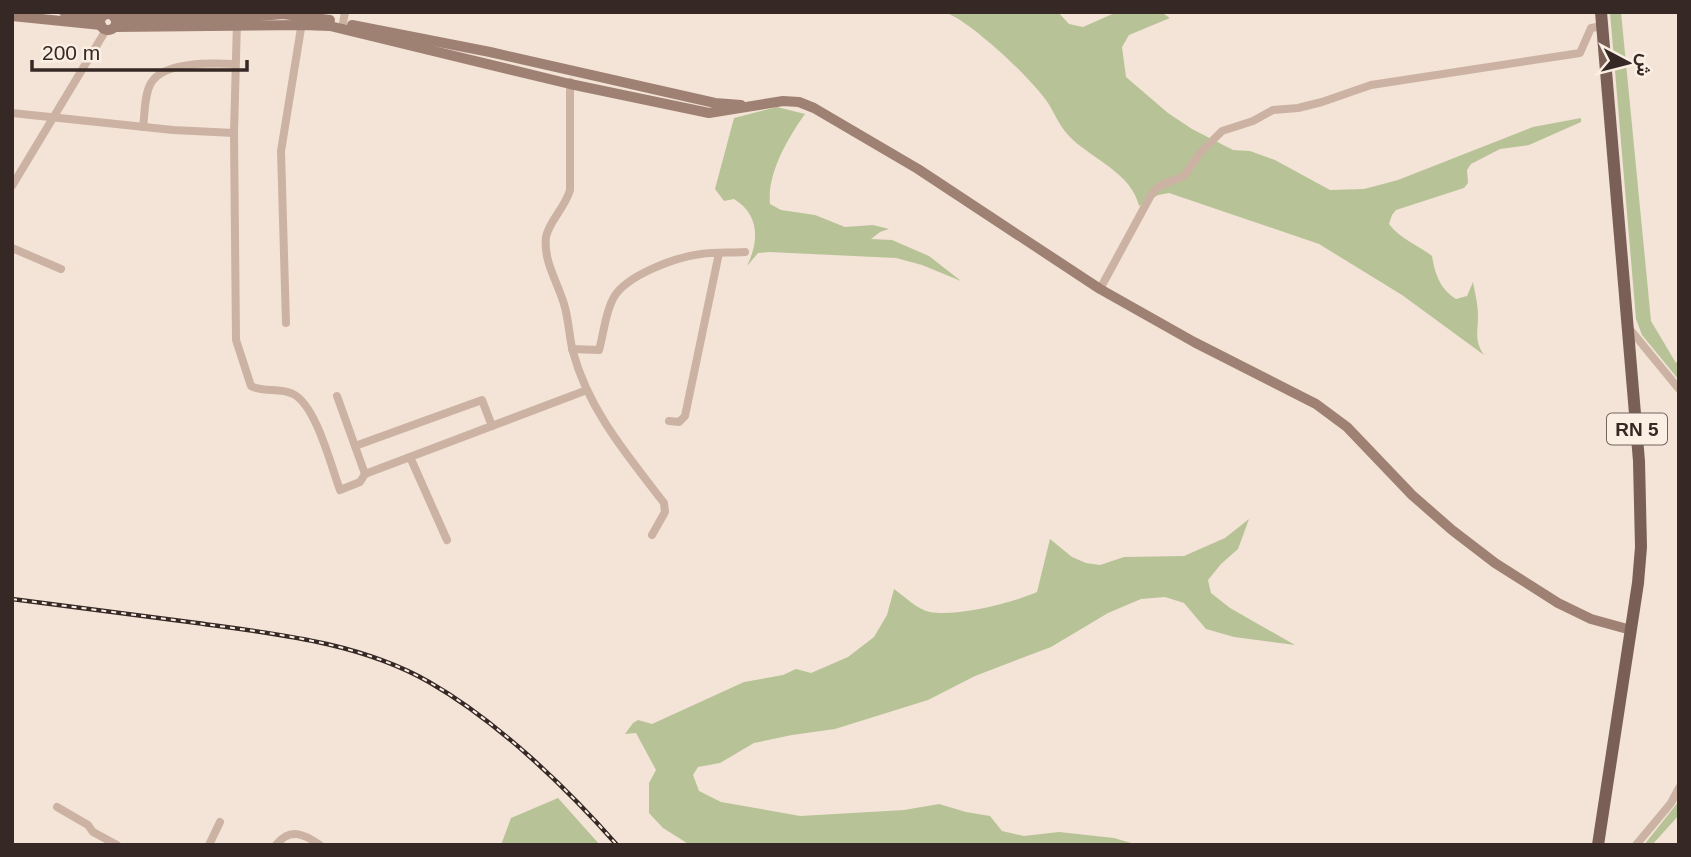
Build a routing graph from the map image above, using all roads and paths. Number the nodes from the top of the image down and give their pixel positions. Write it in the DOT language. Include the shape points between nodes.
graph roads {
  1 [pos="64,12"];
  2 [pos="251,14"];
  3 [pos="266,14"];
  4 [pos="12,16"];
  5 [pos="344,18"];
  6 [pos="1601,19"];
  7 [pos="108,20"];
  8 [pos="303,20"];
  9 [pos="237,22"];
  10 [pos="235,64"];
  11 [pos="570,69"];
  12 [pos="587,73"];
  13 [pos="570,84"];
  14 [pos="585,87"];
  15 [pos="747,105"];
  16 [pos="12,113"];
  17 [pos="55,117"];
  18 [pos="143,127"];
  19 [pos="234,133"];
  20 [pos="12,186"];
  21 [pos="12,248"];
  22 [pos="745,252"];
  23 [pos="719,253"];
  24 [pos="61,269"];
  25 [pos="1100,289"];
  26 [pos="286,323"];
  27 [pos="1628,327"];
  28 [pos="572,349"];
  29 [pos="1679,389"];
  30 [pos="587,390"];
  31 [pos="337,396"];
  32 [pos="669,421"];
  33 [pos="492,426"];
  34 [pos="355,446"];
  35 [pos="410,457"];
  36 [pos="365,474"];
  37 [pos="652,535"];
  38 [pos="447,540"];
  39 [pos="1631,630"];
  40 [pos="1679,788"];
  41 [pos="57,807"];
  42 [pos="220,822"];
  43 [pos="117,845"];
  44 [pos="209,845"];
  45 [pos="276,845"];
  46 [pos="320,845"];
  47 [pos="1598,845"];
  48 [pos="1636,845"];
  1 -- 7 [label="street"];
  2 -- 3 [label="street"];
  2 -- 9 [label="street"];
  3 -- 8 [label="street"];
  4 -- 7 [label="street"];
  5 -- 8 [label="street"];
  5 -- 11 [label="street"];
  6 -- 25 [label="street" via="1591,28 1580,53 1371,85 1322,102 1273,110 1222,131 1184,176 1159,186 1151,195"];
  6 -- 27 [label="main road, RN 5"];
  7 -- 9 [label="street"];
  7 -- 17 [label="street"];
  8 -- 9 [label="street"];
  8 -- 13 [label="street"];
  8 -- 26 [label="street" via="281,151"];
  9 -- 10 [label="street"];
  10 -- 18 [label="street" via="198,63 158,76 149,88"];
  10 -- 19 [label="street"];
  11 -- 12 [label="street"];
  11 -- 13 [label="street"];
  12 -- 14 [label="street"];
  12 -- 15 [label="street" via="716,103"];
  13 -- 14 [label="street"];
  13 -- 28 [label="street" via="570,190 546,240"];
  14 -- 15 [label="street" via="709,113"];
  15 -- 25 [label="street" via="799,102 814,108 918,169"];
  16 -- 17 [label="street"];
  17 -- 18 [label="street"];
  17 -- 20 [label="street"];
  18 -- 19 [label="street"];
  19 -- 36 [label="street" via="236,340 251,386 282,390 302,399 341,490 360,482"];
  21 -- 24 [label="street"];
  22 -- 23 [label="street"];
  23 -- 28 [label="street" via="679,258 635,278 611,303 599,350"];
  23 -- 32 [label="street" via="685,416 679,422"];
  25 -- 39 [label="street" via="1317,404 1347,427 1442,522 1495,563 1591,620"];
  27 -- 29 [label="street"];
  27 -- 39 [label="main road, RN 5" via="1642,513"];
  28 -- 30 [label="street"];
  30 -- 33 [label="street"];
  30 -- 37 [label="street" via="611,434 664,503 665,512"];
  31 -- 34 [label="street"];
  33 -- 34 [label="street" via="482,400"];
  33 -- 35 [label="street"];
  34 -- 36 [label="street"];
  35 -- 36 [label="street"];
  35 -- 38 [label="street"];
  39 -- 47 [label="main road, RN 5"];
  40 -- 48 [label="street"];
  41 -- 43 [label="street"];
  42 -- 44 [label="street"];
  45 -- 46 [label="street" via="284,836 301,833"];
}
